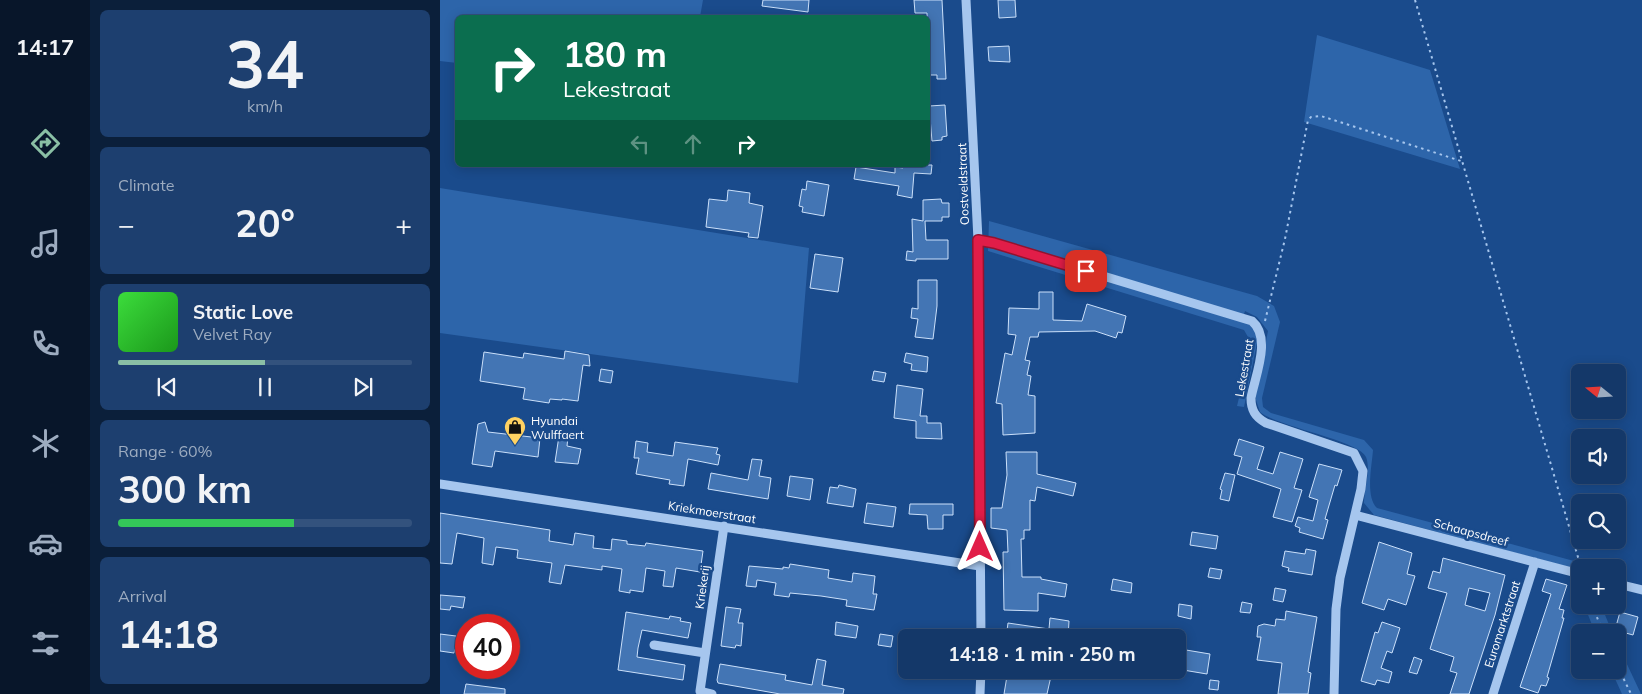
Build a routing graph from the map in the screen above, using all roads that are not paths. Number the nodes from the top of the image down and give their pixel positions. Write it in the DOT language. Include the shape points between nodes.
graph roads {
  1 [pos="966,0"];
  2 [pos="978,240"];
  3 [pos="440,484"];
  4 [pos="1355,515"];
  5 [pos="724,526"];
  6 [pos="1535,562"];
  7 [pos="980,566"];
  8 [pos="1571,572"];
  9 [pos="1626,586"];
  10 [pos="1642,590"];
  11 [pos="981,629"];
  12 [pos="654,645"];
  13 [pos="705,653"];
  14 [pos="981,679"];
  15 [pos="712,694"];
  16 [pos="980,694"];
  17 [pos="1334,694"];
  18 [pos="1493,694"];
  1 -- 2 [label="street, Oostveldstraat"];
  2 -- 4 [label="street, Lekestraat" via="1252,321 1261,330 1262,343 1251,407 1266,423 1354,453 1363,471"];
  2 -- 7 [label="street, Oostveldstraat"];
  3 -- 5 [label="street, Kriekmoerstraat"];
  4 -- 6 [label="street, Schaapsdreef"];
  4 -- 17 [label="street, Lekestraat" via="1336,609"];
  5 -- 7 [label="street, Kriekmoerstraat"];
  5 -- 13 [label="street, Kriekerij"];
  6 -- 8 [label="street, Schaapsdreef"];
  6 -- 18 [label="street, Euromarktstraat"];
  7 -- 11 [label="street, Oostveldstraat"];
  9 -- 10 [label="street"];
  12 -- 13 [label="street"];
  13 -- 15 [label="street, Kriekerij" via="700,691"];
  14 -- 16 [label="street"];
}
